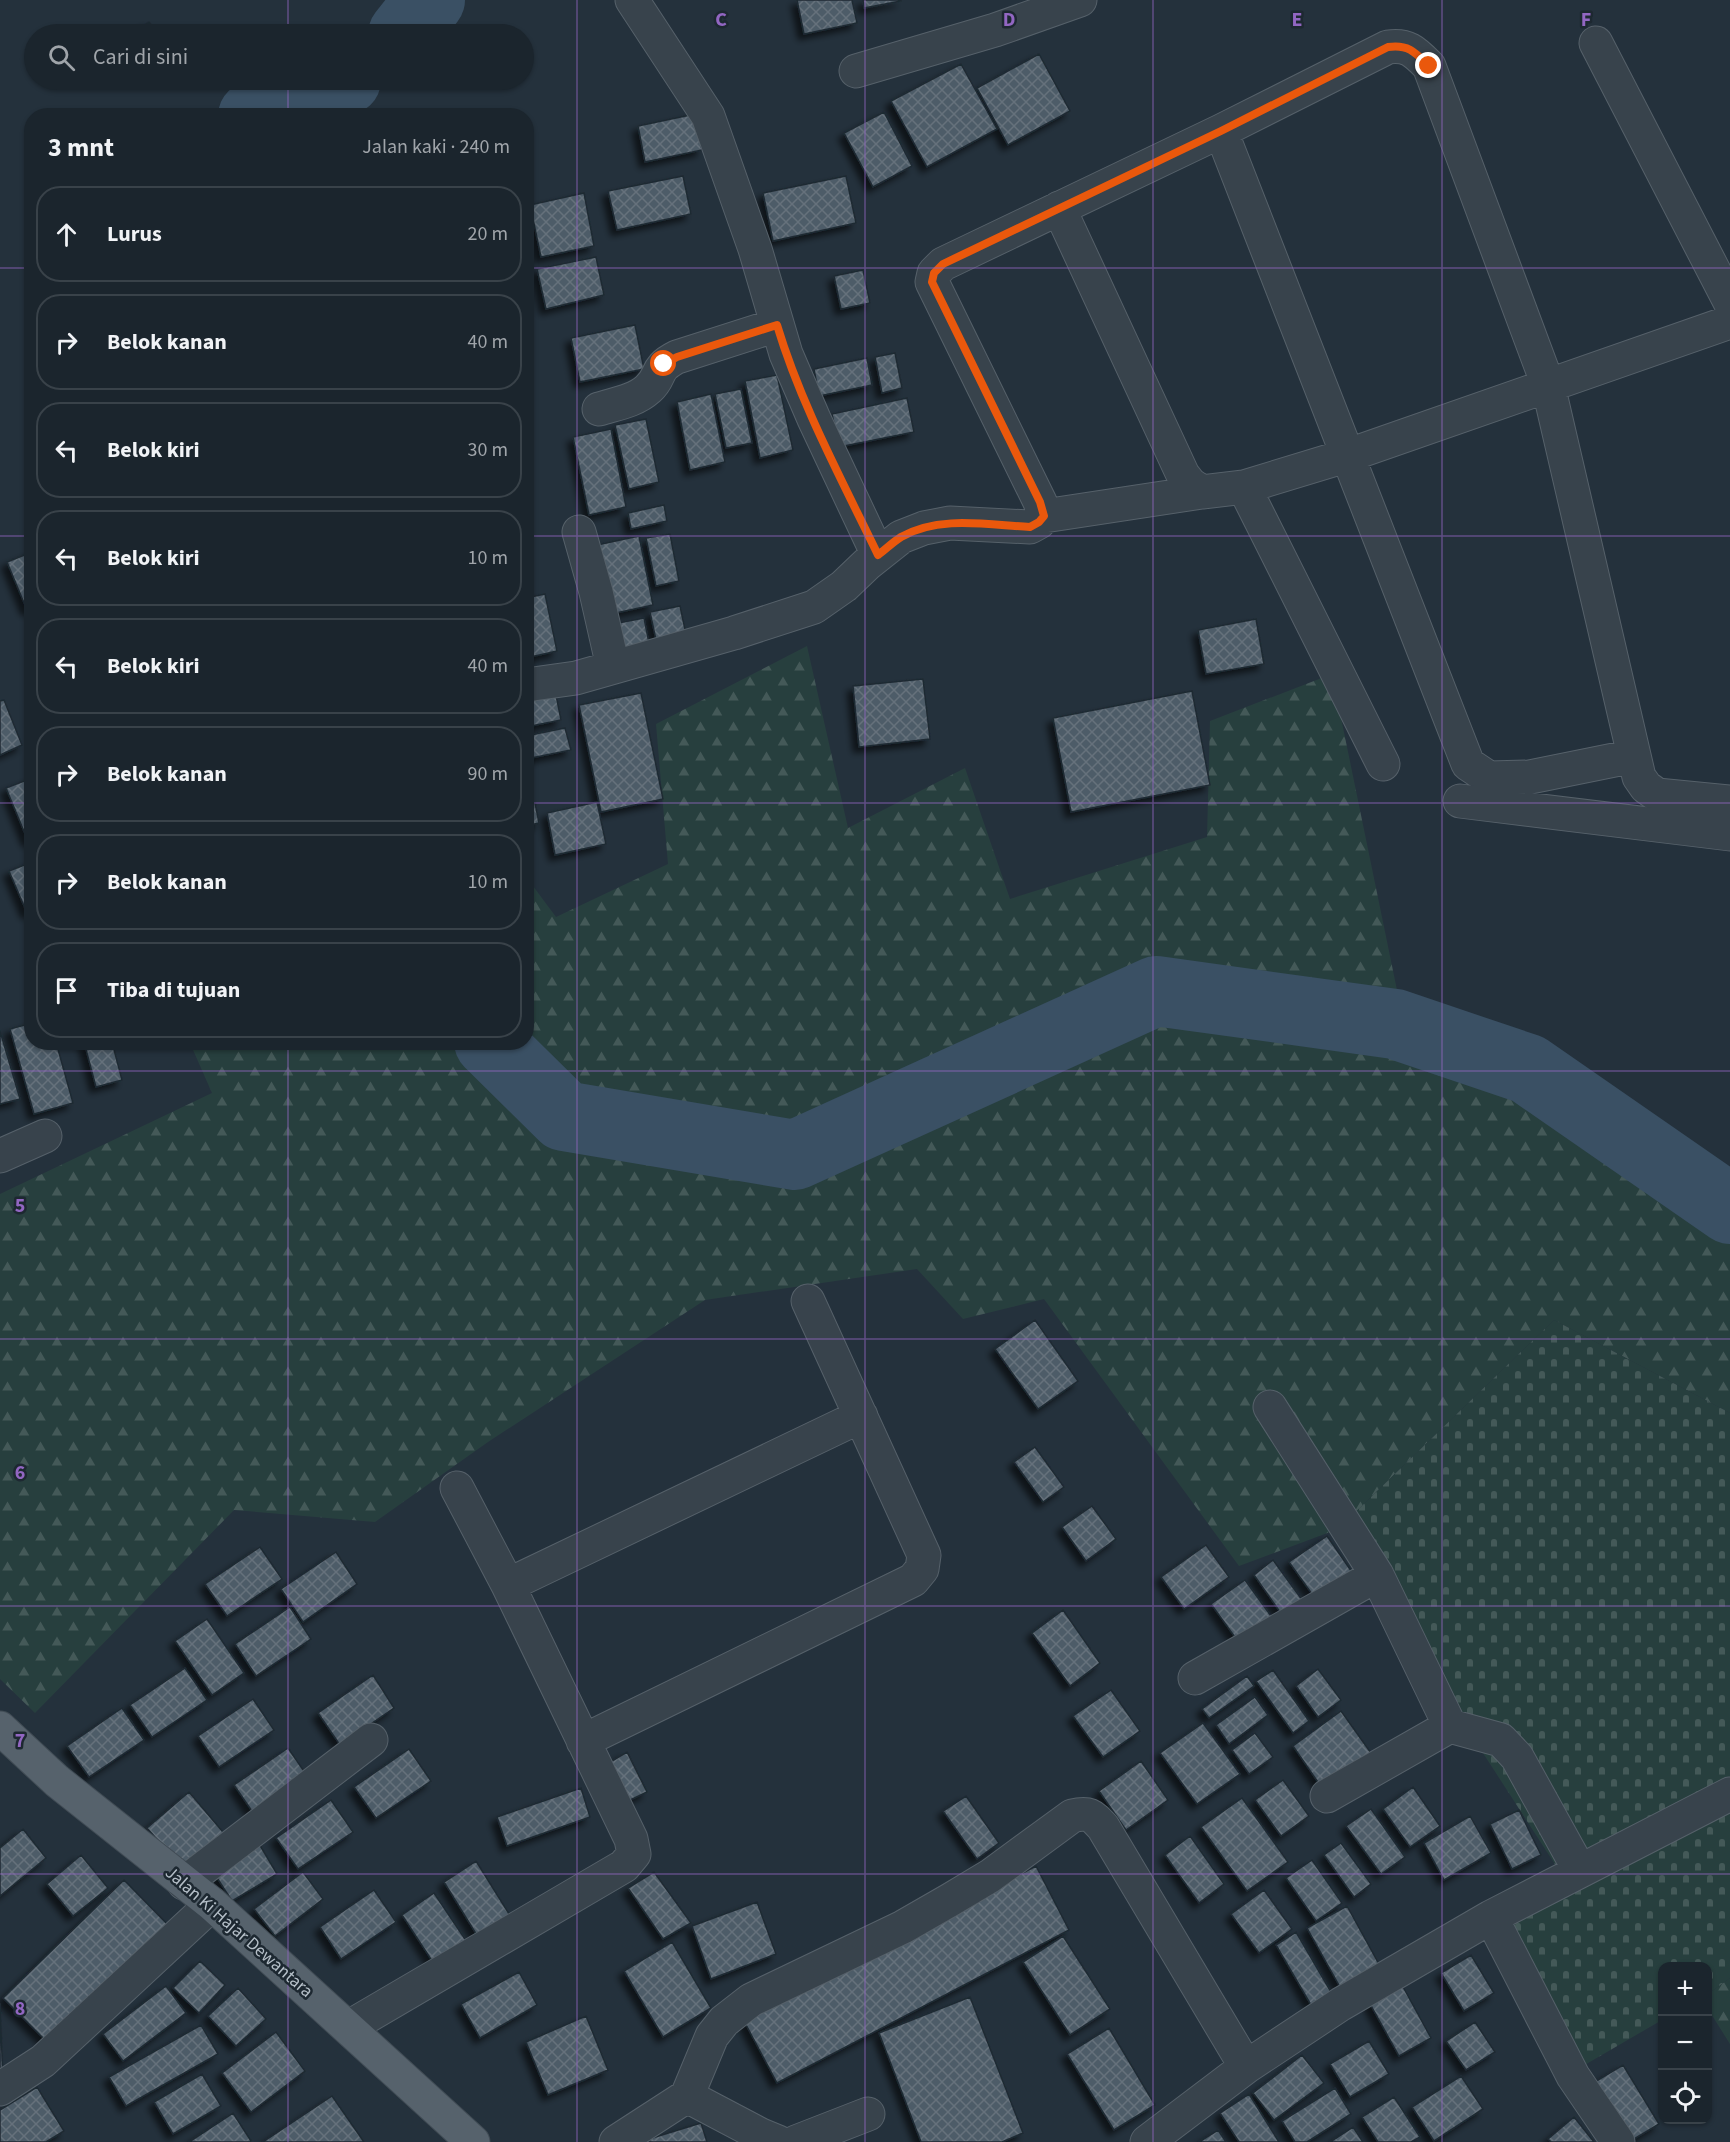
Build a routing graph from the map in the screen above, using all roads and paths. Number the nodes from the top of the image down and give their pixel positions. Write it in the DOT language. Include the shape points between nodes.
graph roads {
  1 [pos="632,0"];
  2 [pos="1080,0"];
  3 [pos="1596,43"];
  4 [pos="856,71"];
  5 [pos="1221,131"];
  6 [pos="1059,208"];
  7 [pos="1730,302"];
  8 [pos="1730,322"];
  9 [pos="777,325"];
  10 [pos="1548,385"];
  11 [pos="599,409"];
  12 [pos="1349,455"];
  13 [pos="1244,487"];
  14 [pos="1202,492"];
  15 [pos="1044,516"];
  16 [pos="579,532"];
  17 [pos="878,555"];
  18 [pos="613,667"];
  19 [pos="534,684"];
  20 [pos="1634,756"];
  21 [pos="1383,764"];
  22 [pos="1460,801"];
  23 [pos="1730,802"];
  24 [pos="1730,834"];
  25 [pos="45,1136"];
  26 [pos="0,1156"];
  27 [pos="808,1300"];
  28 [pos="1270,1407"];
  29 [pos="861,1416"];
  30 [pos="458,1488"];
  31 [pos="1377,1575"];
  32 [pos="508,1585"];
  33 [pos="1195,1678"];
  34 [pos="1450,1726"];
  35 [pos="0,1728"];
  36 [pos="371,1740"];
  37 [pos="583,1741"];
  38 [pos="1730,1794"];
  39 [pos="1327,1796"];
  40 [pos="1580,1871"];
  41 [pos="184,1883"];
  42 [pos="212,1905"];
  43 [pos="1491,1917"];
  44 [pos="349,2027"];
  45 [pos="1246,2067"];
  46 [pos="0,2089"];
  47 [pos="687,2096"];
  48 [pos="868,2114"];
  49 [pos="473,2142"];
  50 [pos="616,2142"];
  51 [pos="778,2142"];
  52 [pos="796,2142"];
  53 [pos="1147,2142"];
  54 [pos="1618,2142"];
  1 -- 9 [label="street" via="708,116"];
  2 -- 4 [label="street"];
  3 -- 7 [label="street"];
  5 -- 6 [label="street"];
  5 -- 10 [label="street" via="1388,47 1401,45 1410,49 1429,66"];
  5 -- 12 [label="street"];
  6 -- 14 [label="street" via="1183,475"];
  6 -- 15 [label="street" via="943,264 932,282"];
  8 -- 10 [label="street"];
  9 -- 11 [label="street" via="677,357 664,364 654,384 639,396"];
  9 -- 17 [label="street" via="814,419"];
  10 -- 12 [label="street"];
  10 -- 20 [label="street"];
  12 -- 13 [label="street"];
  12 -- 20 [label="street" via="1468,764 1489,778 1530,777"];
  13 -- 14 [label="street"];
  13 -- 21 [label="street"];
  14 -- 15 [label="street"];
  15 -- 17 [label="street" via="1030,527 950,523 924,528 901,537"];
  16 -- 18 [label="street"];
  17 -- 18 [label="street" via="814,607"];
  18 -- 19 [label="street" via="576,678"];
  20 -- 23 [label="street" via="1639,777 1657,795"];
  22 -- 24 [label="street"];
  25 -- 26 [label="street"];
  27 -- 29 [label="street"];
  28 -- 31 [label="street"];
  29 -- 32 [label="street"];
  29 -- 37 [label="street" via="924,1555 922,1569 913,1580"];
  30 -- 32 [label="street"];
  31 -- 33 [label="street"];
  31 -- 34 [label="street"];
  32 -- 37 [label="street"];
  34 -- 39 [label="street"];
  34 -- 40 [label="street" via="1501,1740 1517,1756"];
  35 -- 41 [label="main road, Jalan Ki Hajar Dewantara" via="57,1781"];
  36 -- 41 [label="street"];
  37 -- 44 [label="street" via="631,1839 634,1854 624,1866"];
  38 -- 40 [label="street"];
  40 -- 43 [label="street"];
  41 -- 42 [label="main road, Jalan Ki Hajar Dewantara"];
  42 -- 44 [label="main road, Jalan Ki Hajar Dewantara"];
  42 -- 46 [label="street" via="43,2061"];
  43 -- 45 [label="street" via="1341,2004"];
  43 -- 54 [label="street" via="1573,2076"];
  44 -- 49 [label="main road, Jalan Ki Hajar Dewantara"];
  45 -- 47 [label="street" via="1103,1827 1093,1816 1082,1814 1072,1816 990,1876 903,1927 751,2000 712,2036"];
  45 -- 53 [label="street"];
  47 -- 50 [label="street"];
  47 -- 51 [label="street"];
  48 -- 52 [label="street"];
}
